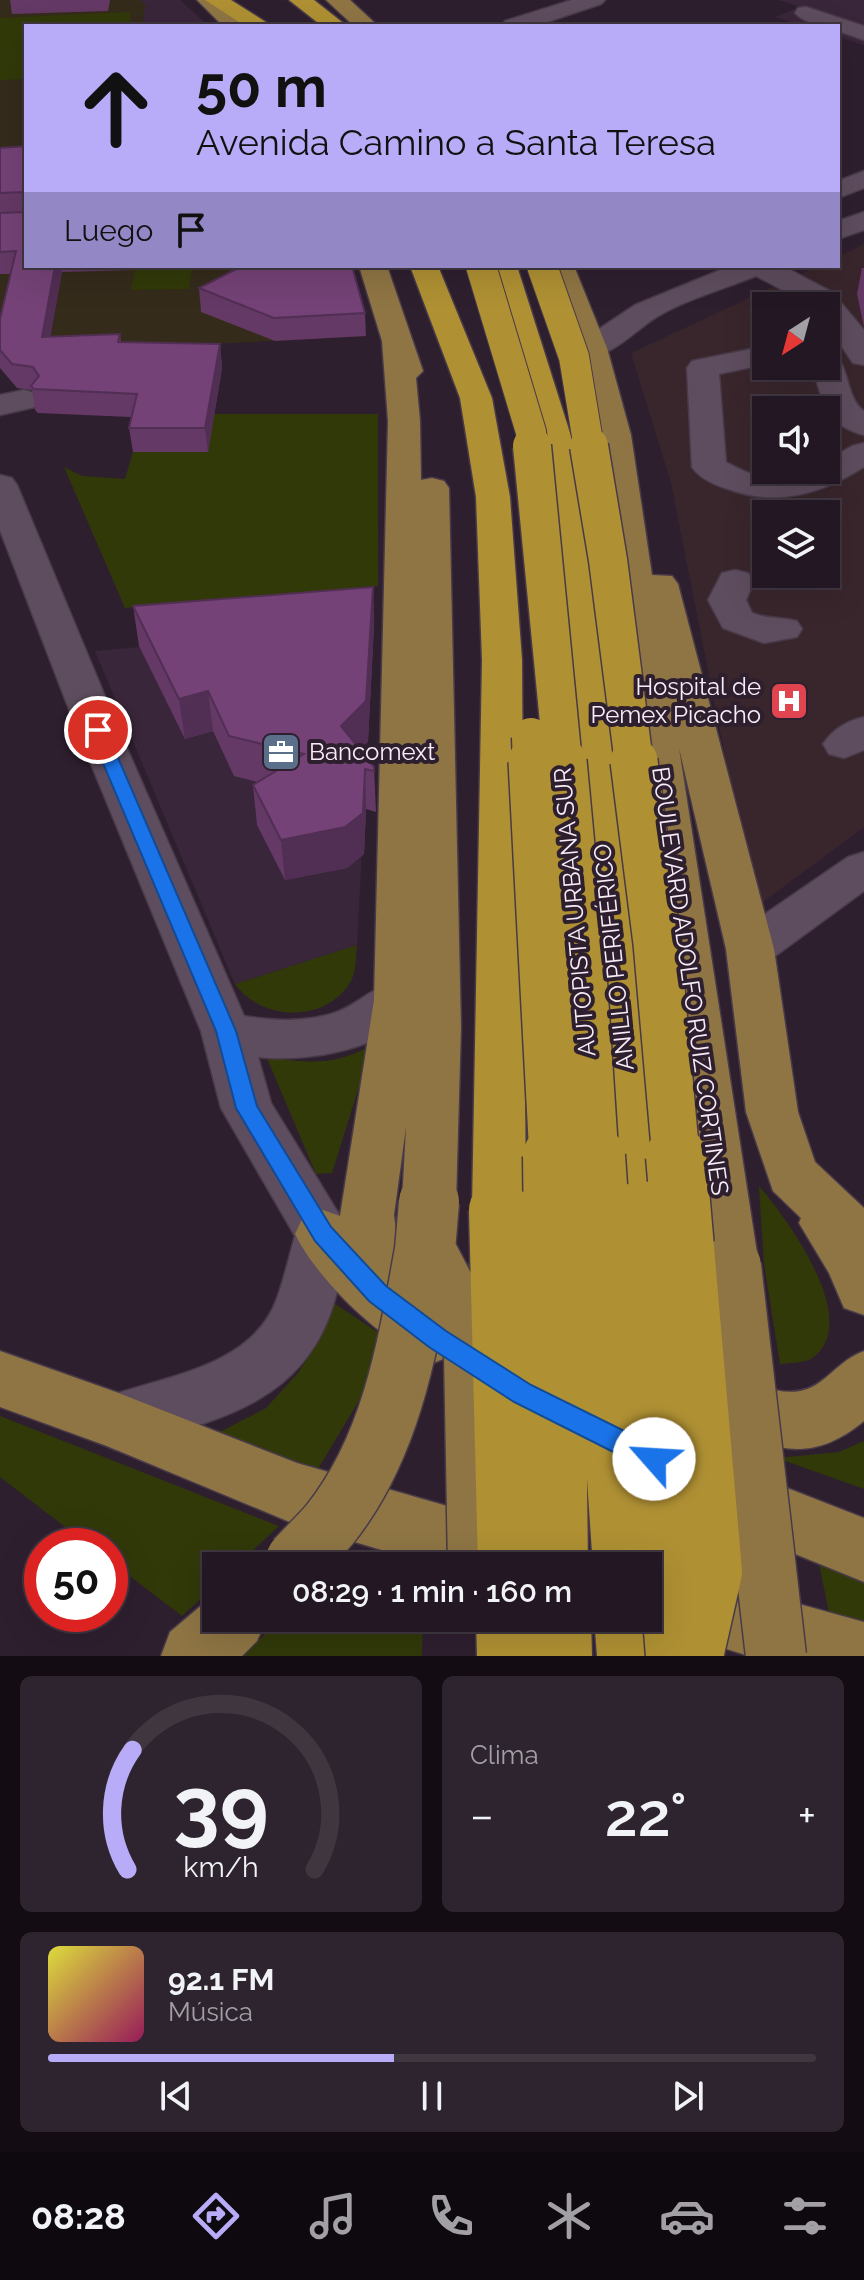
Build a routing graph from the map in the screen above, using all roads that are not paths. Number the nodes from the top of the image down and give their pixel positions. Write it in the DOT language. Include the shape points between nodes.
graph roads {
  1 [pos="208,0"];
  2 [pos="216,0"];
  3 [pos="232,0"];
  4 [pos="285,0"];
  5 [pos="300,0"];
  6 [pos="320,0"];
  7 [pos="337,0"];
  8 [pos="594,0"];
  9 [pos="824,0"];
  10 [pos="864,11"];
  11 [pos="806,13"];
  12 [pos="233,24"];
  13 [pos="259,24"];
  14 [pos="261,24"];
  15 [pos="315,24"];
  16 [pos="333,24"];
  17 [pos="350,24"];
  18 [pos="365,24"];
  19 [pos="519,24"];
  20 [pos="838,24"];
  21 [pos="840,25"];
  22 [pos="864,33"];
  23 [pos="864,179"];
  24 [pos="840,189"];
  25 [pos="864,220"];
  26 [pos="840,230"];
  27 [pos="374,268"];
  28 [pos="425,268"];
  29 [pos="458,268"];
  30 [pos="482,268"];
  31 [pos="504,268"];
  32 [pos="543,268"];
  33 [pos="561,268"];
  34 [pos="752,268"];
  35 [pos="762,268"];
  36 [pos="725,279"];
  37 [pos="763,292"];
  38 [pos="816,292"];
  39 [pos="840,326"];
  40 [pos="397,342"];
  41 [pos="592,348"];
  42 [pos="752,358"];
  43 [pos="864,358"];
  44 [pos="840,361"];
  45 [pos="833,380"];
  46 [pos="864,425"];
  47 [pos="614,435"];
  48 [pos="864,453"];
  49 [pos="0,485"];
  50 [pos="735,581"];
  51 [pos="783,629"];
  52 [pos="864,868"];
  53 [pos="750,949"];
  54 [pos="398,1000"];
  55 [pos="226,1031"];
  56 [pos="792,1175"];
  57 [pos="427,1226"];
  58 [pos="323,1234"];
  59 [pos="864,1243"];
  60 [pos="864,1290"];
  61 [pos="0,1379"];
  62 [pos="864,1379"];
  63 [pos="116,1421"];
  64 [pos="864,1550"];
  65 [pos="303,1552"];
  66 [pos="478,1552"];
  67 [pos="497,1552"];
  68 [pos="508,1552"];
  69 [pos="558,1552"];
  70 [pos="622,1552"];
  71 [pos="662,1599"];
  72 [pos="219,1632"];
  73 [pos="478,1632"];
  74 [pos="509,1632"];
  75 [pos="558,1632"];
  76 [pos="628,1632"];
  77 [pos="864,1655"];
  78 [pos="194,1656"];
  79 [pos="479,1656"];
  80 [pos="510,1656"];
  81 [pos="559,1656"];
  82 [pos="630,1656"];
  83 [pos="676,1656"];
  84 [pos="693,1656"];
  85 [pos="776,1656"];
  1 -- 12 [label="main road"];
  2 -- 13 [label="highway"];
  3 -- 14 [label="highway"];
  4 -- 15 [label="highway"];
  5 -- 16 [label="highway"];
  6 -- 17 [label="highway"];
  7 -- 18 [label="main road"];
  8 -- 19 [label="street"];
  9 -- 10 [label="street"];
  11 -- 20 [label="street"];
  21 -- 22 [label="street"];
  23 -- 24 [label="street"];
  25 -- 26 [label="street"];
  27 -- 40 [label="main road"];
  28 -- 68 [label="highway, bridge" via="476,398 493,497 502,660 499,1210"];
  29 -- 69 [label="highway, AUTOPISTA URBANA SUR, bridge" via="506,448 533,764 553,1165"];
  30 -- 70 [label="highway, AUTOPISTA URBANA SUR, bridge" via="531,432 583,974"];
  31 -- 83 [label="highway, ANILLO PERIFÉRICO, bridge" via="560,455 572,542 641,1211"];
  32 -- 84 [label="highway, bridge" via="574,357 606,545 657,943 712,1572"];
  33 -- 41 [label="main road, BOULEVARD ADOLFO RUIZ CORTINES"];
  34 -- 36 [label="street"];
  35 -- 38 [label="street"];
  36 -- 37 [label="street"];
  36 -- 41 [label="street" via="645,311"];
  39 -- 43 [label="street"];
  40 -- 54 [label="main road" via="404,421"];
  40 -- 57 [label="main road" via="418,401 434,506 436,1027"];
  41 -- 47 [label="main road, BOULEVARD ADOLFO RUIZ CORTINES"];
  42 -- 48 [label="street" via="703,368 709,467 733,482 783,491"];
  43 -- 44 [label="street"];
  45 -- 46 [label="street" via="842,411"];
  47 -- 53 [label="main road" via="642,518"];
  47 -- 85 [label="main road, BOULEVARD ADOLFO RUIZ CORTINES, bridge" via="731,1266"];
  49 -- 55 [label="street"];
  50 -- 51 [label="street" via="727,600 737,620 764,631"];
  52 -- 53 [label="street"];
  53 -- 56 [label="main road" via="772,1112"];
  54 -- 55 [label="street" via="358,1026 308,1040 280,1041"];
  54 -- 62 [label="main road" via="367,1215 370,1242 393,1261 781,1421 817,1417 850,1398"];
  55 -- 58 [label="street" via="247,1108"];
  56 -- 59 [label="main road"];
  56 -- 60 [label="main road" via="852,1260"];
  57 -- 65 [label="main road, bridge" via="404,1365 374,1450 333,1521"];
  57 -- 66 [label="main road, bridge" via="473,1345"];
  58 -- 63 [label="street" via="301,1315 274,1354 233,1385"];
  58 -- 64 [label="main road" via="377,1293 522,1394 733,1498"];
  61 -- 63 [label="main road"];
  63 -- 67 [label="main road" via="297,1494"];
  71 -- 77 [label="main road"];
  72 -- 78 [label="main road"];
  73 -- 79 [label="main road"];
  74 -- 80 [label="highway"];
  75 -- 81 [label="highway"];
  76 -- 82 [label="highway"];
}
